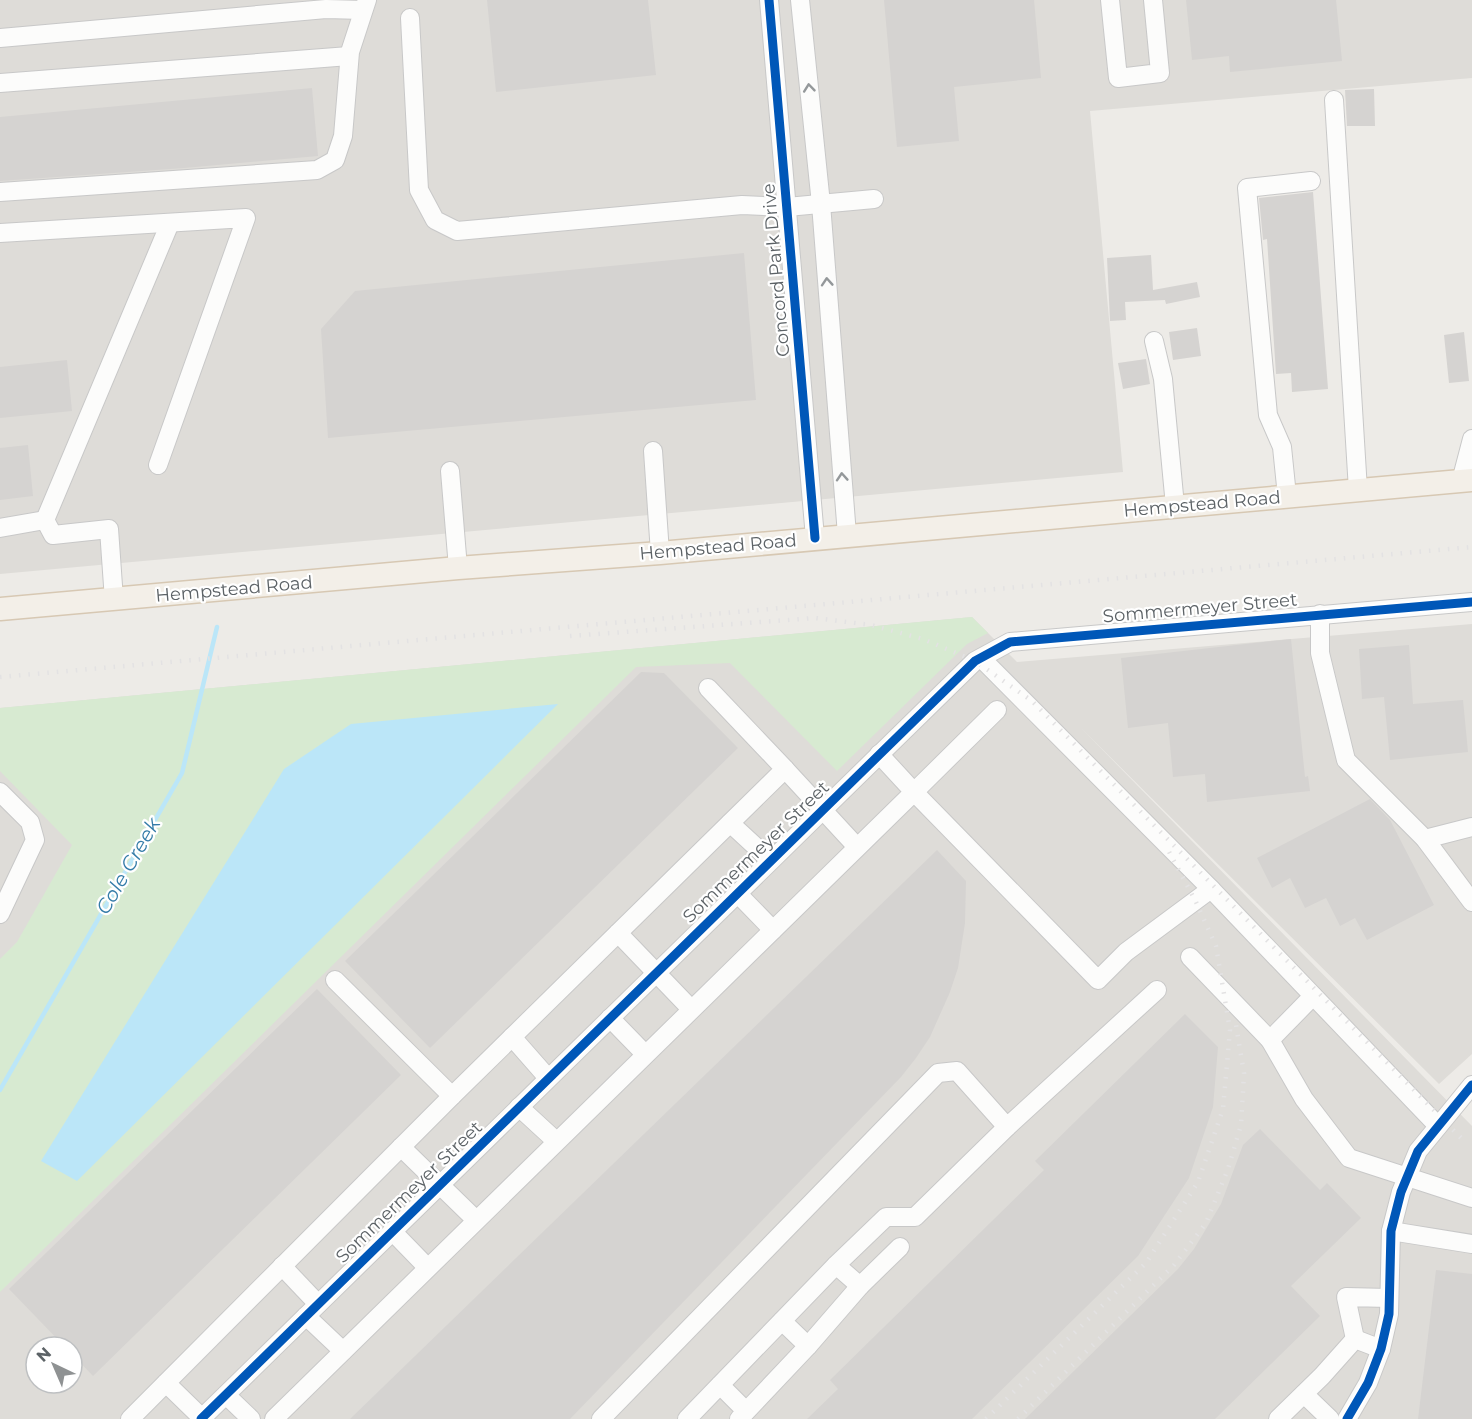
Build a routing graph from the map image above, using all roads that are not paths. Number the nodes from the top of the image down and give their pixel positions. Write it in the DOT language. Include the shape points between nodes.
graph roads {
  1 [pos="769,0"];
  2 [pos="800,0"];
  3 [pos="1110,0"];
  4 [pos="1153,0"];
  5 [pos="365,5"];
  6 [pos="410,18"];
  7 [pos="0,38"];
  8 [pos="349,56"];
  9 [pos="0,83"];
  10 [pos="1334,100"];
  11 [pos="1311,181"];
  12 [pos="0,192"];
  13 [pos="874,199"];
  14 [pos="821,204"];
  15 [pos="787,207"];
  16 [pos="170,223"];
  17 [pos="0,233"];
  18 [pos="1154,340"];
  19 [pos="1472,439"];
  20 [pos="653,451"];
  21 [pos="158,465"];
  22 [pos="450,471"];
  23 [pos="1467,480"];
  24 [pos="1358,490"];
  25 [pos="1287,496"];
  26 [pos="1175,506"];
  27 [pos="45,520"];
  28 [pos="0,528"];
  29 [pos="847,535"];
  30 [pos="815,538"];
  31 [pos="660,553"];
  32 [pos="458,568"];
  33 [pos="114,600"];
  34 [pos="1472,602"];
  35 [pos="0,609"];
  36 [pos="1320,614"];
  37 [pos="981,658"];
  38 [pos="708,688"];
  39 [pos="997,710"];
  40 [pos="879,754"];
  41 [pos="785,769"];
  42 [pos="0,792"];
  43 [pos="914,792"];
  44 [pos="823,809"];
  45 [pos="729,823"];
  46 [pos="1472,827"];
  47 [pos="1425,839"];
  48 [pos="857,847"];
  49 [pos="770,860"];
  50 [pos="1211,889"];
  51 [pos="737,893"];
  52 [pos="1472,902"];
  53 [pos="0,914"];
  54 [pos="773,930"];
  55 [pos="618,933"];
  56 [pos="1190,957"];
  57 [pos="657,972"];
  58 [pos="335,980"];
  59 [pos="1156,990"];
  60 [pos="1313,996"];
  61 [pos="691,1010"];
  62 [pos="610,1018"];
  63 [pos="512,1037"];
  64 [pos="1270,1040"];
  65 [pos="645,1054"];
  66 [pos="548,1078"];
  67 [pos="1472,1085"];
  68 [pos="452,1096"];
  69 [pos="519,1107"];
  70 [pos="1438,1126"];
  71 [pos="1007,1127"];
  72 [pos="556,1141"];
  73 [pos="401,1147"];
  74 [pos="1407,1178"];
  75 [pos="440,1184"];
  76 [pos="1472,1198"];
  77 [pos="476,1220"];
  78 [pos="392,1231"];
  79 [pos="1391,1231"];
  80 [pos="1472,1244"];
  81 [pos="900,1246"];
  82 [pos="836,1265"];
  83 [pos="282,1266"];
  84 [pos="427,1267"];
  85 [pos="860,1286"];
  86 [pos="1389,1298"];
  87 [pos="312,1310"];
  88 [pos="782,1321"];
  89 [pos="1355,1339"];
  90 [pos="808,1346"];
  91 [pos="1381,1349"];
  92 [pos="343,1351"];
  93 [pos="166,1383"];
  94 [pos="720,1385"];
  95 [pos="1304,1394"];
  96 [pos="226,1395"];
  97 [pos="611,1415"];
  98 [pos="743,1415"];
  99 [pos="130,1419"];
  100 [pos="201,1419"];
  101 [pos="251,1419"];
  102 [pos="274,1419"];
  103 [pos="687,1419"];
  104 [pos="1278,1419"];
  105 [pos="1330,1419"];
  106 [pos="1347,1419"];
  1 -- 15 [label="street, Concord Park Drive"];
  14 -- 2 [label="street, one-way"];
  3 -- 4 [label="street" via="1118,78 1160,73"];
  5 -- 7 [label="street"];
  5 -- 8 [label="street"];
  6 -- 15 [label="street" via="419,190 435,220 458,231 741,205"];
  8 -- 9 [label="street"];
  8 -- 12 [label="street" via="343,136 335,160 317,170"];
  10 -- 24 [label="street"];
  11 -- 25 [label="street" via="1247,188 1268,415 1282,447"];
  13 -- 14 [label="street"];
  14 -- 15 [label="street"];
  29 -- 14 [label="street, one-way"];
  15 -- 30 [label="street, Concord Park Drive"];
  16 -- 17 [label="street"];
  16 -- 21 [label="street" via="246,219"];
  16 -- 27 [label="street"];
  18 -- 26 [label="street" via="1163,379"];
  19 -- 23 [label="street"];
  20 -- 31 [label="street"];
  22 -- 32 [label="street"];
  23 -- 24 [label="main road, Hempstead Road"];
  24 -- 25 [label="main road, Hempstead Road"];
  25 -- 26 [label="main road, Hempstead Road"];
  26 -- 29 [label="main road, Hempstead Road"];
  27 -- 28 [label="street"];
  27 -- 33 [label="street" via="53,535 110,529"];
  29 -- 30 [label="main road, Hempstead Road"];
  30 -- 31 [label="main road, Hempstead Road"];
  31 -- 32 [label="main road, Hempstead Road"];
  32 -- 33 [label="main road, Hempstead Road"];
  33 -- 35 [label="main road, Hempstead Road"];
  34 -- 36 [label="street, Sommermeyer Street"];
  36 -- 37 [label="street, Sommermeyer Street" via="1010,642"];
  36 -- 47 [label="street" via="1320,653 1346,760"];
  37 -- 40 [label="street, Sommermeyer Street"];
  37 -- 50 [label="street"];
  38 -- 41 [label="street"];
  39 -- 43 [label="street"];
  40 -- 43 [label="street"];
  40 -- 44 [label="street, Sommermeyer Street"];
  41 -- 44 [label="street"];
  41 -- 45 [label="street"];
  42 -- 53 [label="street" via="30,822 35,840"];
  43 -- 48 [label="street"];
  43 -- 50 [label="street" via="1098,980 1126,952"];
  44 -- 48 [label="street"];
  44 -- 49 [label="street, Sommermeyer Street"];
  45 -- 49 [label="street"];
  45 -- 55 [label="street"];
  46 -- 47 [label="street"];
  47 -- 52 [label="street"];
  48 -- 54 [label="street"];
  49 -- 51 [label="street, Sommermeyer Street"];
  50 -- 60 [label="street"];
  51 -- 54 [label="street"];
  51 -- 57 [label="street, Sommermeyer Street"];
  54 -- 61 [label="street"];
  55 -- 57 [label="street"];
  55 -- 63 [label="street"];
  56 -- 64 [label="street"];
  57 -- 61 [label="street"];
  57 -- 62 [label="street, Sommermeyer Street"];
  58 -- 68 [label="street"];
  59 -- 71 [label="street"];
  60 -- 64 [label="street"];
  60 -- 70 [label="street"];
  61 -- 65 [label="street"];
  62 -- 65 [label="street"];
  62 -- 66 [label="street, Sommermeyer Street"];
  63 -- 66 [label="street"];
  63 -- 68 [label="street"];
  64 -- 74 [label="street" via="1304,1099 1349,1158"];
  65 -- 72 [label="street"];
  66 -- 69 [label="street, Sommermeyer Street"];
  67 -- 70 [label="street"];
  68 -- 73 [label="street"];
  69 -- 72 [label="street"];
  69 -- 75 [label="street, Sommermeyer Street"];
  70 -- 74 [label="street" via="1418,1150"];
  71 -- 82 [label="street" via="915,1217 886,1217"];
  71 -- 97 [label="street" via="957,1071 938,1073"];
  72 -- 77 [label="street"];
  73 -- 75 [label="street"];
  73 -- 83 [label="street"];
  74 -- 76 [label="street"];
  74 -- 79 [label="street"];
  75 -- 77 [label="street"];
  75 -- 78 [label="street, Sommermeyer Street"];
  77 -- 84 [label="street"];
  78 -- 84 [label="street"];
  78 -- 87 [label="street, Sommermeyer Street"];
  79 -- 80 [label="street"];
  79 -- 86 [label="street"];
  81 -- 85 [label="street"];
  82 -- 85 [label="street"];
  82 -- 88 [label="street"];
  83 -- 87 [label="street"];
  83 -- 93 [label="street"];
  84 -- 92 [label="street"];
  85 -- 90 [label="street"];
  86 -- 89 [label="street" via="1346,1298"];
  86 -- 91 [label="street"];
  87 -- 92 [label="street"];
  87 -- 96 [label="street, Sommermeyer Street"];
  88 -- 90 [label="street"];
  88 -- 94 [label="street"];
  89 -- 91 [label="street"];
  89 -- 95 [label="street"];
  90 -- 98 [label="street"];
  91 -- 106 [label="street" via="1368,1383"];
  92 -- 102 [label="street"];
  93 -- 99 [label="street"];
  93 -- 100 [label="street"];
  94 -- 98 [label="street"];
  94 -- 103 [label="street"];
  95 -- 104 [label="street"];
  95 -- 105 [label="street"];
  96 -- 100 [label="street, Sommermeyer Street"];
  96 -- 101 [label="street"];
}
